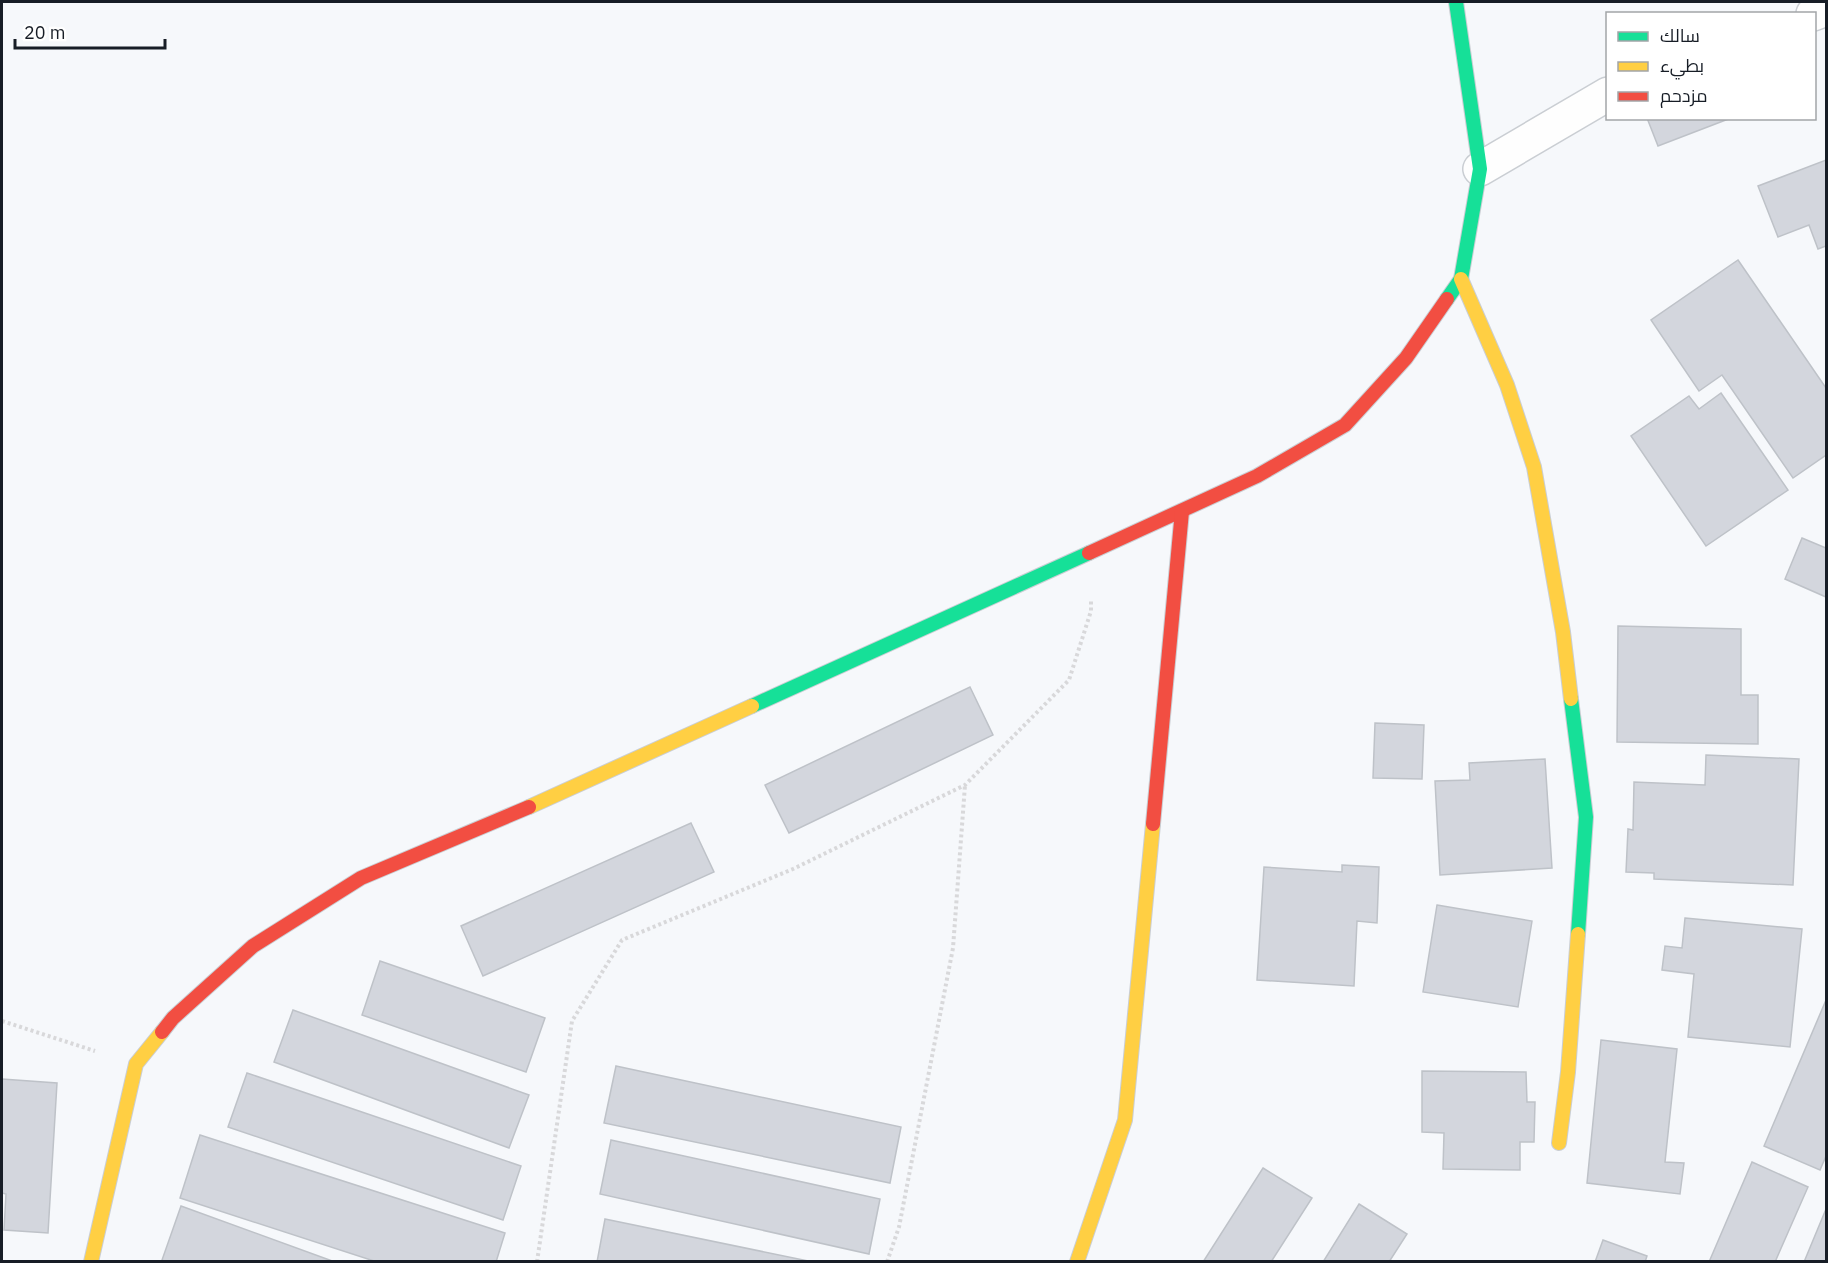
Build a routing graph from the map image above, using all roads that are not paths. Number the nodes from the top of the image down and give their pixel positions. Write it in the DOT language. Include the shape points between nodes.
graph roads {
  1 [pos="1456,2"];
  2 [pos="1606,95"];
  3 [pos="1480,169"];
  4 [pos="1461,279"];
  5 [pos="1182,511"];
  6 [pos="1559,1143"];
  7 [pos="91,1262"];
  8 [pos="1077,1262"];
  1 -- 3 [label="main road"];
  2 -- 3 [label="street"];
  3 -- 4 [label="main road"];
  4 -- 5 [label="main road" via="1406,358 1345,425 1257,476"];
  4 -- 6 [label="main road" via="1507,385 1534,466 1563,632 1586,817 1568,1072"];
  5 -- 7 [label="main road" via="487,826 361,878 253,946 173,1018 136,1064"];
  5 -- 8 [label="main road" via="1125,1120"];
}
